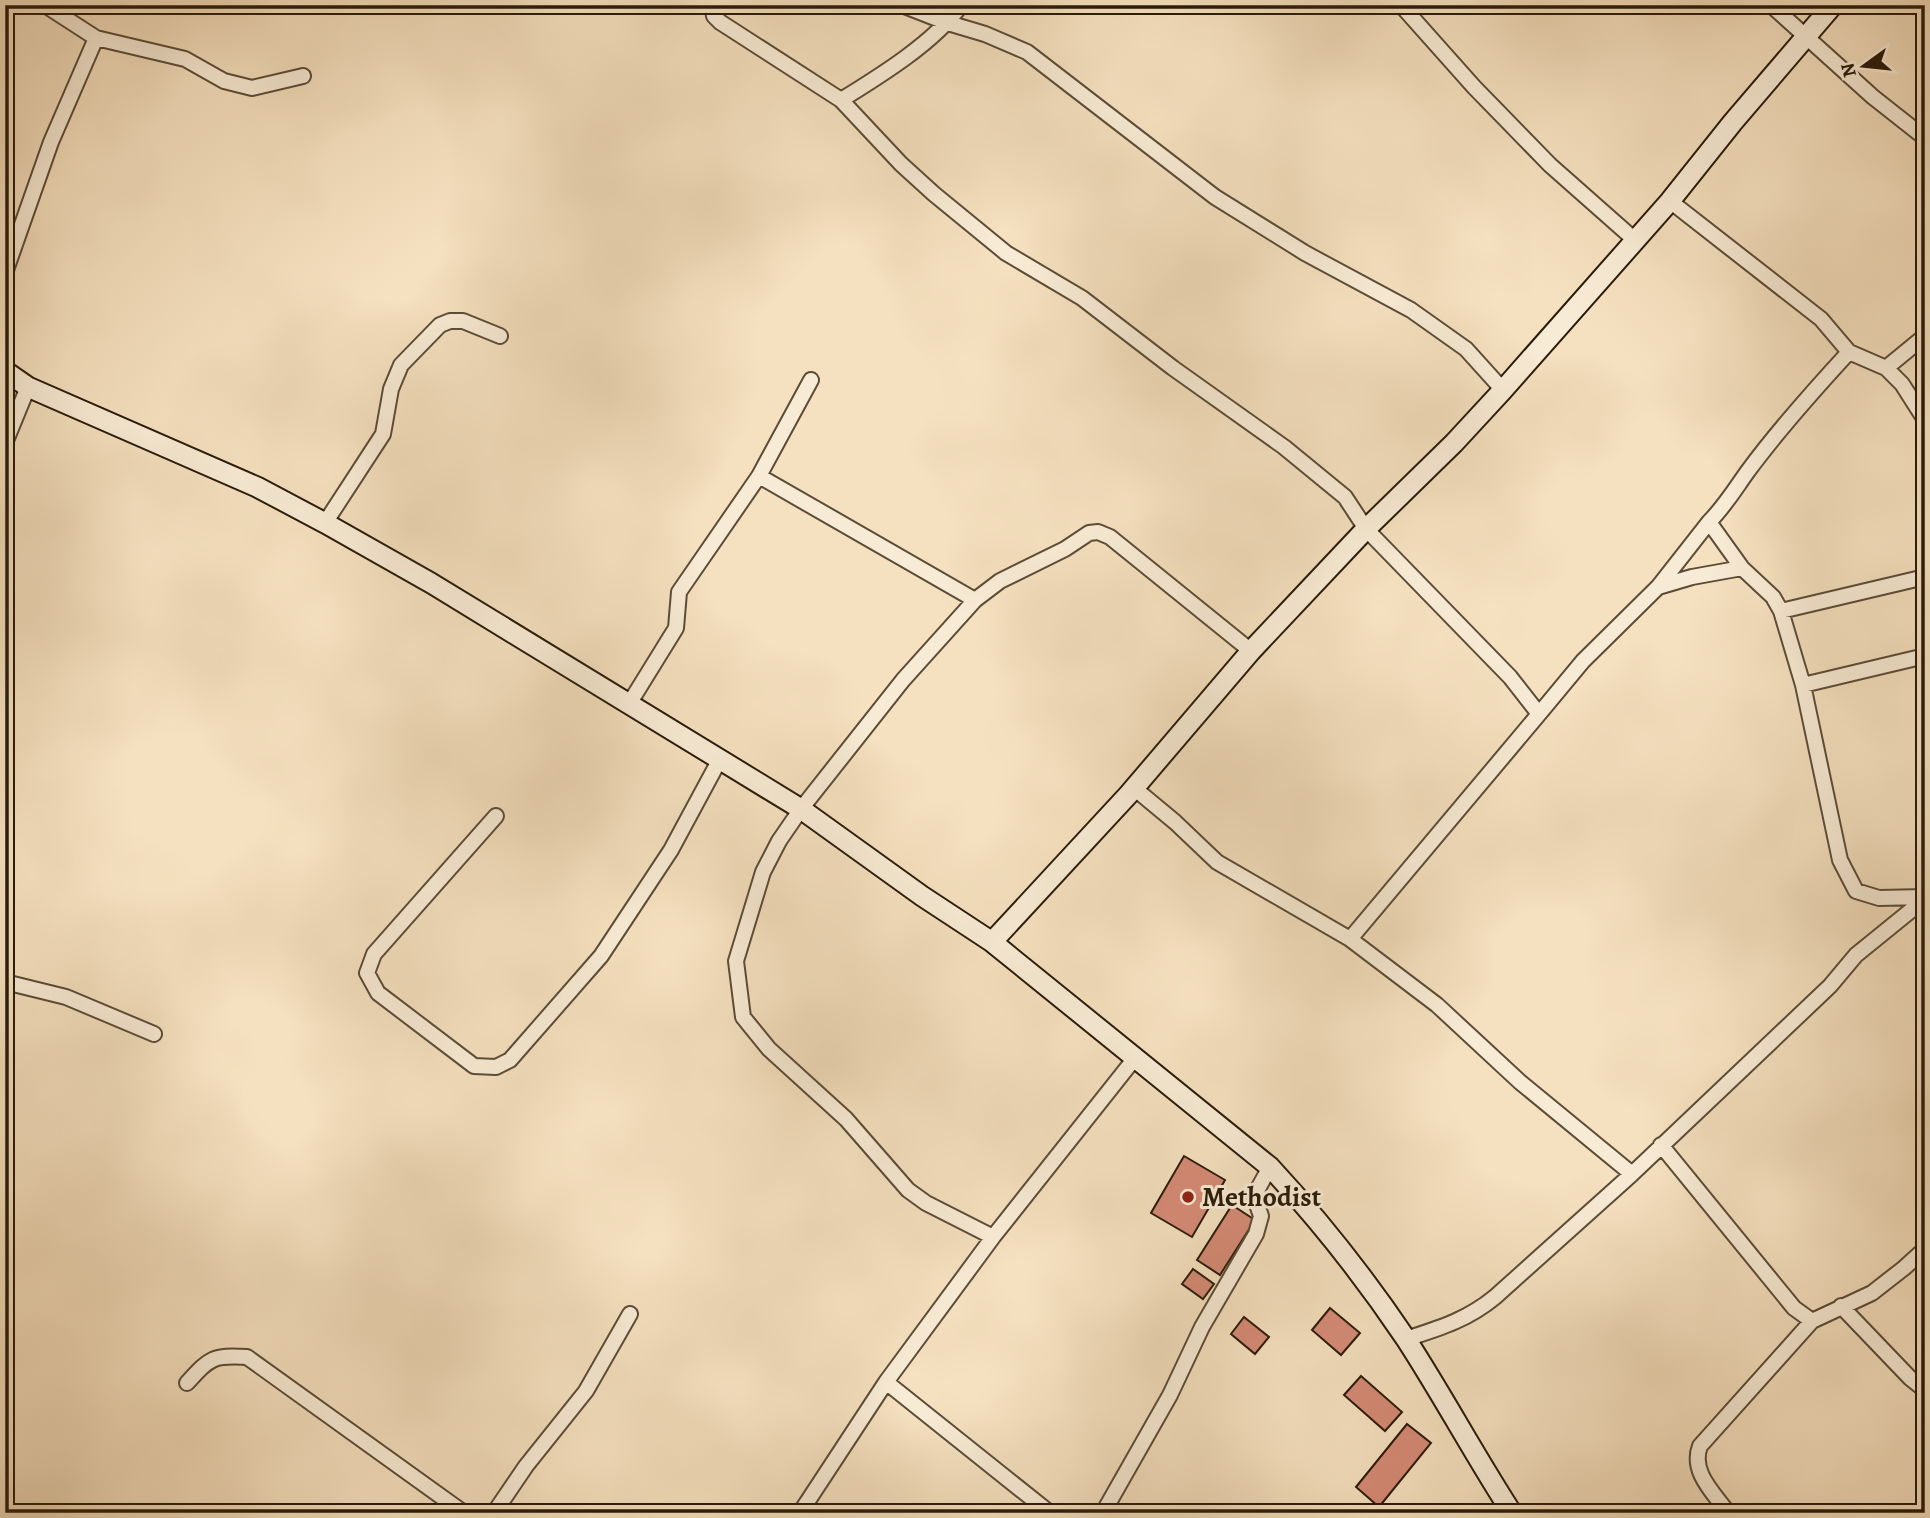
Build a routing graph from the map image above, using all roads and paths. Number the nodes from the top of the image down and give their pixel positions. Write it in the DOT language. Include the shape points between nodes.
graph roads {
  1 [pos="45,5"];
  2 [pos="712,5"];
  3 [pos="902,5"];
  4 [pos="961,5"];
  5 [pos="1401,5"];
  6 [pos="1771,5"];
  7 [pos="1833,5"];
  8 [pos="948,23"];
  9 [pos="1806,36"];
  10 [pos="96,38"];
  11 [pos="303,76"];
  12 [pos="841,100"];
  13 [pos="1925,138"];
  14 [pos="1670,201"];
  15 [pos="1636,241"];
  16 [pos="5,273"];
  17 [pos="1925,336"];
  18 [pos="500,337"];
  19 [pos="1849,352"];
  20 [pos="1886,369"];
  21 [pos="5,371"];
  22 [pos="811,380"];
  23 [pos="28,387"];
  24 [pos="1503,390"];
  25 [pos="1925,420"];
  26 [pos="5,443"];
  27 [pos="759,476"];
  28 [pos="1709,522"];
  29 [pos="325,523"];
  30 [pos="1366,529"];
  31 [pos="1742,568"];
  32 [pos="1925,577"];
  33 [pos="1658,587"];
  34 [pos="975,600"];
  35 [pos="1781,611"];
  36 [pos="1251,651"];
  37 [pos="1925,656"];
  38 [pos="1803,685"];
  39 [pos="629,704"];
  40 [pos="1539,713"];
  41 [pos="720,759"];
  42 [pos="1134,788"];
  43 [pos="801,809"];
  44 [pos="496,816"];
  45 [pos="1925,898"];
  46 [pos="1350,939"];
  47 [pos="992,942"];
  48 [pos="5,982"];
  49 [pos="154,1034"];
  50 [pos="1135,1058"];
  51 [pos="1661,1145"];
  52 [pos="1270,1167"];
  53 [pos="1632,1174"];
  54 [pos="993,1237"];
  55 [pos="1925,1249"];
  56 [pos="1841,1306"];
  57 [pos="630,1314"];
  58 [pos="1812,1321"];
  59 [pos="1406,1339"];
  60 [pos="886,1382"];
  61 [pos="187,1383"];
  62 [pos="1925,1390"];
  63 [pos="464,1513"];
  64 [pos="494,1513"];
  65 [pos="800,1513"];
  66 [pos="1050,1513"];
  67 [pos="1104,1513"];
  68 [pos="1512,1513"];
  69 [pos="1728,1513"];
  1 -- 10 [label="street"];
  2 -- 12 [label="street" via="720,22"];
  3 -- 8 [label="street"];
  4 -- 8 [label="street"];
  5 -- 15 [label="street" via="1550,166"];
  6 -- 9 [label="street"];
  7 -- 9 [label="street"];
  8 -- 12 [label="street"];
  8 -- 24 [label="street" via="1027,52 1215,197 1412,310 1466,349"];
  9 -- 13 [label="street"];
  9 -- 14 [label="street"];
  10 -- 11 [label="street" via="185,59 224,81 252,88"];
  10 -- 16 [label="street" via="51,142"];
  12 -- 30 [label="street" via="901,164 1006,253 1082,298 1283,447 1345,497"];
  14 -- 15 [label="street"];
  14 -- 19 [label="street" via="1821,319"];
  15 -- 24 [label="street"];
  17 -- 20 [label="street"];
  18 -- 29 [label="street" via="450,320 401,365 391,388 383,434"];
  19 -- 20 [label="street"];
  19 -- 28 [label="street"];
  20 -- 25 [label="street" via="1902,384"];
  21 -- 23 [label="street"];
  22 -- 27 [label="street"];
  23 -- 26 [label="street"];
  23 -- 29 [label="street" via="257,487"];
  24 -- 30 [label="street"];
  27 -- 34 [label="street"];
  27 -- 39 [label="street" via="679,592 676,628"];
  28 -- 31 [label="street"];
  28 -- 33 [label="street"];
  29 -- 39 [label="street"];
  30 -- 36 [label="street"];
  30 -- 40 [label="street" via="1510,677"];
  31 -- 33 [label="street"];
  31 -- 35 [label="street"];
  32 -- 35 [label="street"];
  33 -- 40 [label="street" via="1583,661"];
  34 -- 36 [label="street" via="1000,581 1098,532"];
  34 -- 43 [label="street" via="903,680"];
  35 -- 38 [label="street"];
  36 -- 42 [label="street"];
  37 -- 38 [label="street"];
  38 -- 45 [label="street" via="1840,860 1856,891 1879,898"];
  39 -- 41 [label="street"];
  40 -- 46 [label="street"];
  41 -- 43 [label="street"];
  41 -- 44 [label="street" via="671,850 601,956 510,1059 496,1067 474,1066 378,993 368,973 374,954"];
  42 -- 46 [label="street" via="1217,862"];
  42 -- 47 [label="street"];
  43 -- 47 [label="street"];
  43 -- 54 [label="street" via="763,872 736,961 744,1017 769,1049 846,1119 908,1190"];
  45 -- 51 [label="street" via="1856,955 1830,986"];
  46 -- 53 [label="street" via="1437,1005 1520,1082"];
  47 -- 50 [label="street"];
  48 -- 49 [label="street" via="66,997"];
  50 -- 52 [label="street"];
  50 -- 54 [label="street"];
  51 -- 53 [label="street"];
  51 -- 58 [label="street" via="1794,1308"];
  52 -- 59 [label="street" via="1328,1231"];
  52 -- 67 [label="street" via="1254,1196 1261,1216 1256,1234"];
  53 -- 59 [label="street" via="1475,1313"];
  54 -- 60 [label="street"];
  55 -- 56 [label="street" via="1871,1293"];
  56 -- 58 [label="street"];
  56 -- 62 [label="street"];
  57 -- 64 [label="street" via="586,1391"];
  58 -- 69 [label="street" via="1700,1446 1697,1468"];
  59 -- 68 [label="street"];
  60 -- 65 [label="street"];
  60 -- 66 [label="street"];
  61 -- 63 [label="street" via="208,1361 247,1357"];
}
